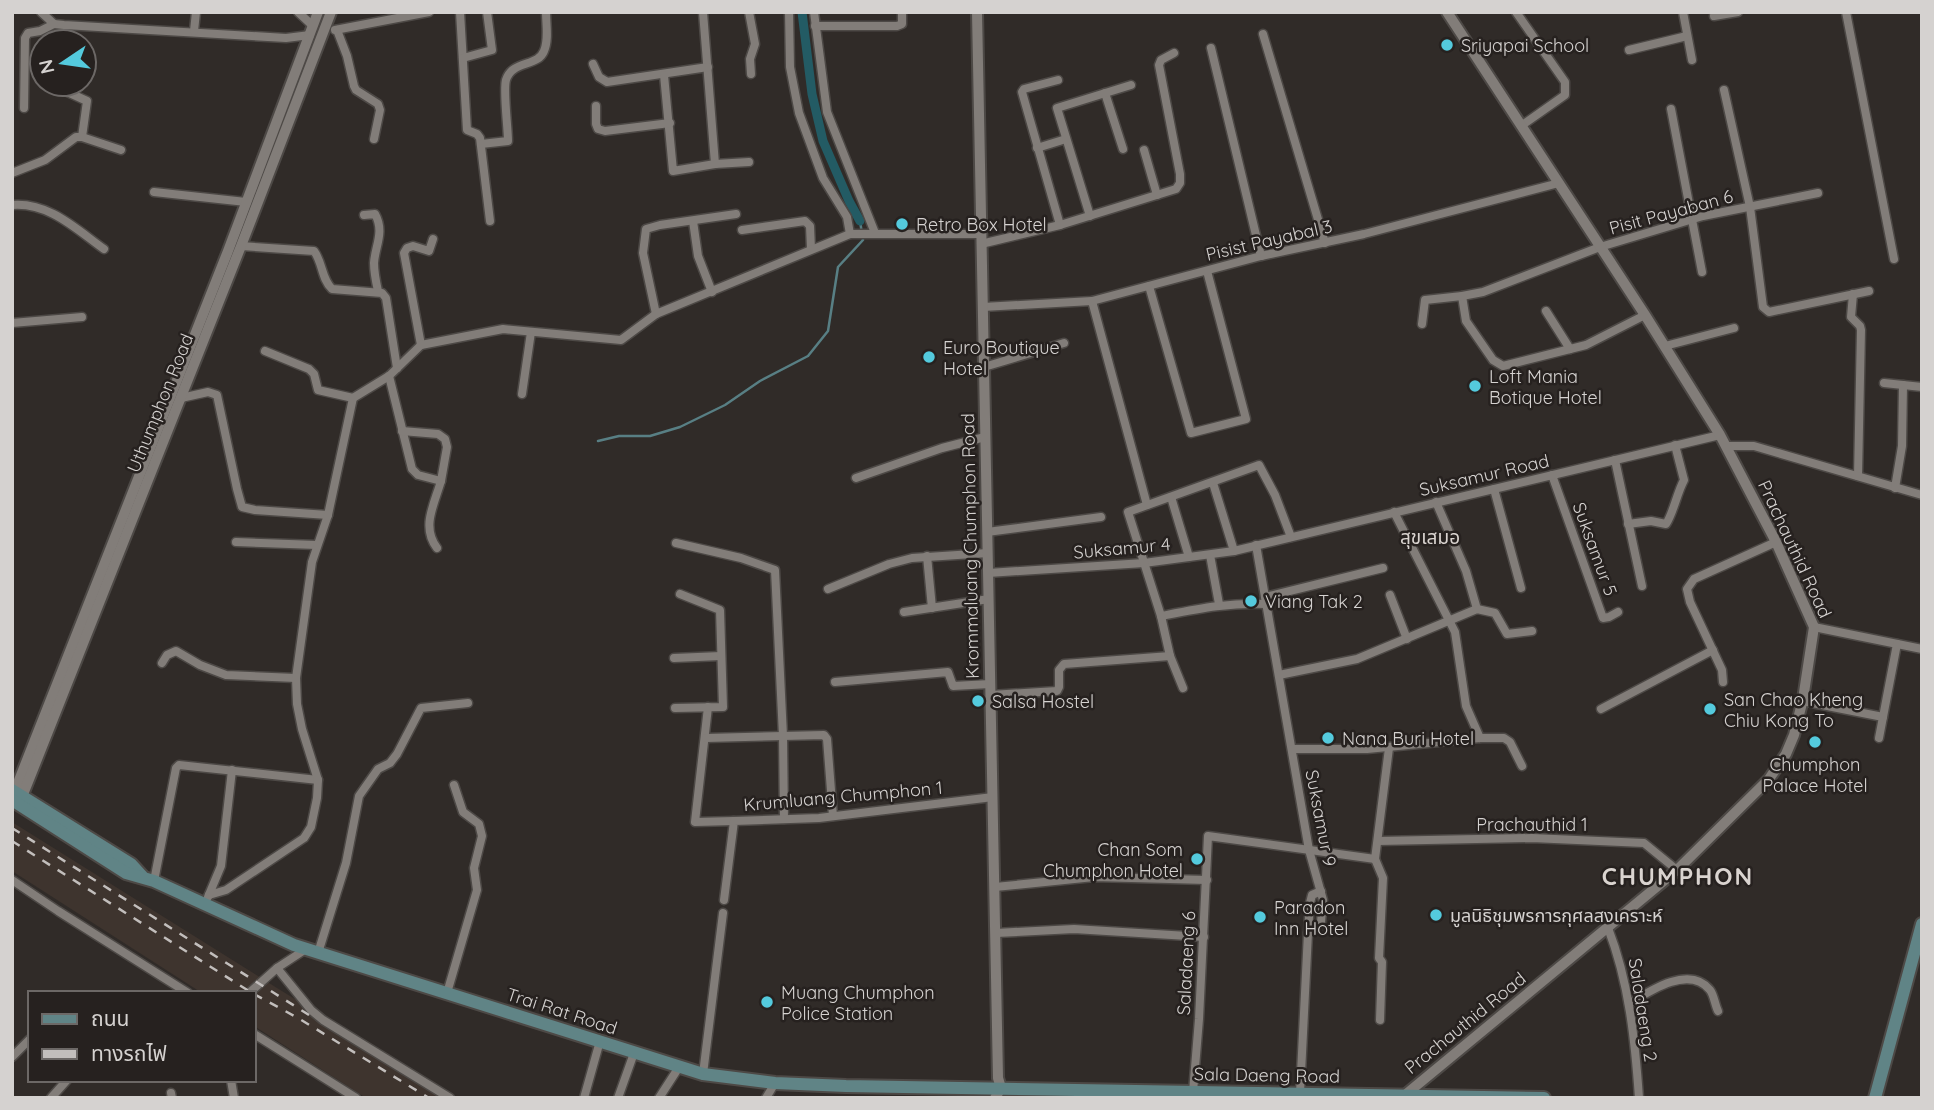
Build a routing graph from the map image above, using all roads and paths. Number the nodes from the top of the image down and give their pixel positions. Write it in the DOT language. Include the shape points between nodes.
graph roads {
  1 [pos="41,12"];
  2 [pos="196,12"];
  3 [pos="298,12"];
  4 [pos="318,12"];
  5 [pos="331,12"];
  6 [pos="429,12"];
  7 [pos="460,12"];
  8 [pos="487,12"];
  9 [pos="546,12"];
  10 [pos="703,12"];
  11 [pos="748,12"];
  12 [pos="789,12"];
  13 [pos="814,12"];
  14 [pos="902,12"];
  15 [pos="977,12"];
  16 [pos="1447,12"];
  17 [pos="1516,12"];
  18 [pos="1683,12"];
  19 [pos="1738,12"];
  20 [pos="1846,12"];
  21 [pos="1714,16"];
  22 [pos="54,24"];
  23 [pos="815,26"];
  24 [pos="46,28"];
  25 [pos="312,30"];
  26 [pos="337,30"];
  27 [pos="194,31"];
  28 [pos="28,33"];
  29 [pos="324,33"];
  30 [pos="1263,34"];
  31 [pos="1688,36"];
  32 [pos="1211,48"];
  33 [pos="1629,50"];
  34 [pos="1174,54"];
  35 [pos="463,58"];
  36 [pos="1692,60"];
  37 [pos="593,64"];
  38 [pos="708,67"];
  39 [pos="751,74"];
  40 [pos="664,75"];
  41 [pos="1058,80"];
  42 [pos="1131,85"];
  43 [pos="1724,90"];
  44 [pos="1105,93"];
  45 [pos="79,98"];
  46 [pos="596,106"];
  47 [pos="24,108"];
  48 [pos="1671,110"];
  49 [pos="670,123"];
  50 [pos="1521,125"];
  51 [pos="82,137"];
  52 [pos="374,139"];
  53 [pos="1066,139"];
  54 [pos="481,144"];
  55 [pos="1037,148"];
  56 [pos="1123,149"];
  57 [pos="121,150"];
  58 [pos="1144,150"];
  59 [pos="749,162"];
  60 [pos="715,164"];
  61 [pos="12,173"];
  62 [pos="1559,183"];
  63 [pos="154,192"];
  64 [pos="1818,193"];
  65 [pos="1157,195"];
  66 [pos="246,202"];
  67 [pos="12,205"];
  68 [pos="1750,207"];
  69 [pos="736,214"];
  70 [pos="364,215"];
  71 [pos="1090,216"];
  72 [pos="1692,219"];
  73 [pos="490,220"];
  74 [pos="693,221"];
  75 [pos="1060,225"];
  76 [pos="742,230"];
  77 [pos="873,233"];
  78 [pos="852,234"];
  79 [pos="981,239"];
  80 [pos="433,240"];
  81 [pos="1325,243"];
  82 [pos="241,246"];
  83 [pos="1600,247"];
  84 [pos="104,249"];
  85 [pos="811,249"];
  86 [pos="1261,256"];
  87 [pos="1894,259"];
  88 [pos="1206,271"];
  89 [pos="1702,272"];
  90 [pos="1149,286"];
  91 [pos="1870,291"];
  92 [pos="377,292"];
  93 [pos="712,292"];
  94 [pos="1853,294"];
  95 [pos="1462,296"];
  96 [pos="1092,301"];
  97 [pos="983,307"];
  98 [pos="1546,311"];
  99 [pos="656,314"];
  100 [pos="1645,315"];
  101 [pos="82,317"];
  102 [pos="12,323"];
  103 [pos="1422,324"];
  104 [pos="1734,328"];
  105 [pos="531,332"];
  106 [pos="1064,343"];
  107 [pos="421,345"];
  108 [pos="1665,346"];
  109 [pos="1570,349"];
  110 [pos="265,351"];
  111 [pos="984,367"];
  112 [pos="397,368"];
  113 [pos="389,376"];
  114 [pos="1884,383"];
  115 [pos="1903,385"];
  116 [pos="1922,387"];
  117 [pos="522,394"];
  118 [pos="181,398"];
  119 [pos="353,398"];
  120 [pos="402,431"];
  121 [pos="1720,435"];
  122 [pos="985,437"];
  123 [pos="1675,446"];
  124 [pos="1727,446"];
  125 [pos="1615,460"];
  126 [pos="1552,475"];
  127 [pos="1858,476"];
  128 [pos="856,478"];
  129 [pos="441,481"];
  130 [pos="1213,483"];
  131 [pos="1895,488"];
  132 [pos="1494,489"];
  133 [pos="1922,495"];
  134 [pos="1171,498"];
  135 [pos="1436,502"];
  136 [pos="1147,505"];
  137 [pos="1394,512"];
  138 [pos="328,515"];
  139 [pos="1101,517"];
  140 [pos="1628,524"];
  141 [pos="987,532"];
  142 [pos="1291,537"];
  143 [pos="236,542"];
  144 [pos="676,542"];
  145 [pos="1776,542"];
  146 [pos="317,545"];
  147 [pos="1256,545"];
  148 [pos="437,548"];
  149 [pos="1234,551"];
  150 [pos="988,553"];
  151 [pos="1210,555"];
  152 [pos="927,556"];
  153 [pos="1189,558"];
  154 [pos="1144,563"];
  155 [pos="1383,568"];
  156 [pos="988,573"];
  157 [pos="1643,586"];
  158 [pos="1521,588"];
  159 [pos="828,589"];
  160 [pos="680,594"];
  161 [pos="1390,595"];
  162 [pos="989,599"];
  163 [pos="1266,601"];
  164 [pos="1219,604"];
  165 [pos="932,608"];
  166 [pos="1477,609"];
  167 [pos="904,612"];
  168 [pos="1618,612"];
  169 [pos="1161,616"];
  170 [pos="1449,621"];
  171 [pos="1814,627"];
  172 [pos="1532,631"];
  173 [pos="1407,639"];
  174 [pos="1897,644"];
  175 [pos="1922,649"];
  176 [pos="1713,650"];
  177 [pos="721,656"];
  178 [pos="1170,656"];
  179 [pos="674,658"];
  180 [pos="162,663"];
  181 [pos="1279,675"];
  182 [pos="296,678"];
  183 [pos="835,682"];
  184 [pos="1723,682"];
  185 [pos="1183,688"];
  186 [pos="990,689"];
  187 [pos="1802,701"];
  188 [pos="468,703"];
  189 [pos="675,708"];
  190 [pos="708,708"];
  191 [pos="1601,709"];
  192 [pos="1883,717"];
  193 [pos="783,736"];
  194 [pos="706,738"];
  195 [pos="1480,738"];
  196 [pos="1880,738"];
  197 [pos="1389,748"];
  198 [pos="1292,750"];
  199 [pos="1522,766"];
  200 [pos="232,770"];
  201 [pos="318,780"];
  202 [pos="454,785"];
  203 [pos="15,797"];
  204 [pos="993,797"];
  205 [pos="833,816"];
  206 [pos="783,819"];
  207 [pos="734,821"];
  208 [pos="1378,841"];
  209 [pos="1309,850"];
  210 [pos="1375,859"];
  211 [pos="1677,870"];
  212 [pos="148,879"];
  213 [pos="12,880"];
  214 [pos="1207,880"];
  215 [pos="995,887"];
  216 [pos="1321,891"];
  217 [pos="724,900"];
  218 [pos="208,902"];
  219 [pos="1309,907"];
  220 [pos="723,913"];
  221 [pos="1309,917"];
  222 [pos="1608,928"];
  223 [pos="996,933"];
  224 [pos="1308,933"];
  225 [pos="1921,933"];
  226 [pos="1204,937"];
  227 [pos="306,949"];
  228 [pos="277,968"];
  229 [pos="185,991"];
  230 [pos="251,991"];
  231 [pos="447,993"];
  232 [pos="1629,1004"];
  233 [pos="1718,1011"];
  234 [pos="1380,1020"];
  235 [pos="256,1035"];
  236 [pos="28,1041"];
  237 [pos="600,1041"];
  238 [pos="634,1053"];
  239 [pos="12,1057"];
  240 [pos="679,1068"];
  241 [pos="703,1074"];
  242 [pos="65,1082"];
  243 [pos="775,1083"];
  244 [pos="994,1090"];
  245 [pos="872,1092"];
  246 [pos="1193,1092"];
  247 [pos="1300,1093"];
  248 [pos="1404,1097"];
  249 [pos="1484,1097"];
  250 [pos="51,1098"];
  251 [pos="356,1098"];
  252 [pos="450,1098"];
  253 [pos="584,1098"];
  254 [pos="618,1098"];
  255 [pos="659,1098"];
  256 [pos="766,1098"];
  257 [pos="1544,1098"];
  258 [pos="1639,1098"];
  259 [pos="1875,1098"];
  1 -- 22 [label="street"];
  2 -- 27 [label="street"];
  3 -- 25 [label="street"];
  4 -- 25 [label="street, Uthumphon Road"];
  5 -- 29 [label="street, Uthumphon Road"];
  6 -- 26 [label="street"];
  7 -- 35 [label="street"];
  8 -- 35 [label="street" via="492,50"];
  9 -- 54 [label="street" via="544,52 512,71 506,80 508,141"];
  10 -- 38 [label="street"];
  11 -- 39 [label="street" via="755,44"];
  12 -- 78 [label="street" via="790,67 799,113 822,178 847,217"];
  13 -- 23 [label="street"];
  14 -- 23 [label="street" via="902,24 897,26"];
  15 -- 79 [label="street, Krommaluang Chumphon Road"];
  16 -- 50 [label="street, Prachauthid Road"];
  17 -- 50 [label="street" via="1566,88 1565,95"];
  18 -- 31 [label="street"];
  19 -- 21 [label="street"];
  20 -- 87 [label="street"];
  22 -- 24 [label="street"];
  22 -- 27 [label="street"];
  23 -- 77 [label="street" via="827,113"];
  25 -- 27 [label="street" via="286,38"];
  25 -- 29 [label="street"];
  25 -- 66 [label="street, Uthumphon Road"];
  26 -- 29 [label="street"];
  26 -- 52 [label="street" via="356,90 378,104"];
  28 -- 47 [label="street" via="24,38"];
  29 -- 82 [label="street, Uthumphon Road"];
  30 -- 81 [label="street"];
  31 -- 33 [label="street"];
  31 -- 36 [label="street"];
  32 -- 86 [label="street"];
  34 -- 65 [label="street" via="1159,65 1180,183"];
  35 -- 54 [label="street" via="467,130 477,134"];
  37 -- 40 [label="street" via="607,82"];
  38 -- 40 [label="street"];
  38 -- 60 [label="street"];
  40 -- 49 [label="street"];
  41 -- 55 [label="street" via="1021,92"];
  42 -- 44 [label="street"];
  43 -- 68 [label="street"];
  44 -- 53 [label="street" via="1057,108"];
  44 -- 56 [label="street"];
  45 -- 51 [label="street" via="87,101"];
  46 -- 49 [label="street" via="596,124 605,131"];
  48 -- 72 [label="street"];
  49 -- 60 [label="street" via="673,171"];
  50 -- 62 [label="street, Prachauthid Road"];
  51 -- 57 [label="street"];
  51 -- 61 [label="street" via="69,139 46,160"];
  53 -- 55 [label="street"];
  53 -- 71 [label="street"];
  54 -- 73 [label="street"];
  55 -- 75 [label="street"];
  58 -- 65 [label="street"];
  59 -- 60 [label="street"];
  62 -- 81 [label="street, Pisist Payabal 3"];
  62 -- 83 [label="street, Prachauthid Road"];
  63 -- 66 [label="street"];
  64 -- 68 [label="street, Pisit Payaban 6"];
  65 -- 71 [label="street"];
  66 -- 203 [label="street, Uthumphon Road"];
  67 -- 84 [label="street" via="49,211"];
  68 -- 72 [label="street, Pisit Payaban 6"];
  68 -- 94 [label="street" via="1763,307 1769,312"];
  69 -- 74 [label="street"];
  70 -- 92 [label="street" via="378,218"];
  71 -- 75 [label="street"];
  72 -- 83 [label="street, Pisit Payaban 6"];
  72 -- 89 [label="street"];
  74 -- 93 [label="street" via="698,256"];
  74 -- 99 [label="street" via="649,227 643,236"];
  75 -- 79 [label="street"];
  76 -- 85 [label="street" via="805,221 810,226"];
  77 -- 78 [label="street"];
  77 -- 79 [label="street"];
  78 -- 85 [label="street"];
  79 -- 97 [label="street, Krommaluang Chumphon Road"];
  80 -- 107 [label="street" via="429,251 413,246 404,253"];
  81 -- 86 [label="street, Pisist Payabal 3"];
  82 -- 92 [label="street" via="314,251 332,289"];
  82 -- 118 [label="street, Uthumphon Road"];
  83 -- 95 [label="street, Pisit Payaban 6"];
  83 -- 100 [label="street, Prachauthid Road"];
  85 -- 93 [label="street"];
  86 -- 88 [label="street, Pisist Payabal 3"];
  88 -- 90 [label="street, Pisist Payabal 3"];
  88 -- 90 [label="street" via="1246,419 1191,433"];
  90 -- 96 [label="street, Pisist Payabal 3"];
  91 -- 94 [label="street"];
  92 -- 112 [label="street" via="386,298"];
  93 -- 99 [label="street"];
  94 -- 127 [label="street" via="1851,317 1861,330"];
  95 -- 103 [label="street, Pisit Payaban 6" via="1424,300"];
  95 -- 109 [label="street" via="1466,321 1493,360 1503,366"];
  96 -- 97 [label="street, Pisist Payabal 3"];
  96 -- 136 [label="street"];
  97 -- 111 [label="street, Krommaluang Chumphon Road"];
  98 -- 109 [label="street"];
  99 -- 105 [label="street" via="621,340"];
  100 -- 108 [label="street, Prachauthid Road"];
  100 -- 109 [label="street"];
  101 -- 102 [label="street"];
  104 -- 108 [label="street"];
  105 -- 107 [label="street" via="503,328"];
  105 -- 117 [label="street"];
  106 -- 111 [label="street"];
  107 -- 112 [label="street"];
  108 -- 121 [label="street, Prachauthid Road"];
  110 -- 119 [label="street" via="309,369 318,390"];
  111 -- 122 [label="street, Krommaluang Chumphon Road"];
  112 -- 113 [label="street"];
  113 -- 119 [label="street"];
  113 -- 120 [label="street"];
  114 -- 115 [label="street"];
  115 -- 116 [label="street"];
  115 -- 131 [label="street" via="1902,446"];
  118 -- 138 [label="street" via="208,392 217,395 242,507"];
  118 -- 203 [label="street, Uthumphon Road"];
  119 -- 138 [label="street"];
  120 -- 129 [label="street" via="414,473"];
  120 -- 129 [label="street" via="445,439"];
  121 -- 123 [label="street, Suksamur Road"];
  121 -- 124 [label="street, Prachauthid Road"];
  122 -- 128 [label="street"];
  122 -- 141 [label="street, Krommaluang Chumphon Road"];
  123 -- 125 [label="street, Suksamur Road"];
  123 -- 140 [label="street" via="1684,480 1669,521"];
  124 -- 127 [label="street" via="1754,446"];
  124 -- 145 [label="street, Prachauthid Road"];
  125 -- 126 [label="street, Suksamur Road"];
  125 -- 140 [label="street, Suksamur 5"];
  126 -- 132 [label="street, Suksamur Road"];
  126 -- 168 [label="street, Suksamur 5" via="1603,618"];
  127 -- 131 [label="street"];
  129 -- 148 [label="street" via="428,528"];
  130 -- 134 [label="street"];
  130 -- 142 [label="street" via="1259,465"];
  130 -- 149 [label="street"];
  131 -- 133 [label="street"];
  132 -- 135 [label="street, Suksamur Road"];
  132 -- 158 [label="street"];
  134 -- 136 [label="street"];
  134 -- 153 [label="street"];
  135 -- 137 [label="street, Suksamur Road"];
  135 -- 166 [label="street" via="1466,570"];
  136 -- 154 [label="street" via="1128,512"];
  137 -- 142 [label="street, Suksamur Road"];
  137 -- 170 [label="street"];
  138 -- 146 [label="street"];
  139 -- 141 [label="street"];
  140 -- 157 [label="street, Suksamur 5"];
  141 -- 150 [label="street, Krommaluang Chumphon Road"];
  142 -- 147 [label="street, Suksamur Road"];
  143 -- 146 [label="street"];
  144 -- 193 [label="street" via="775,570"];
  145 -- 171 [label="street, Prachauthid Road"];
  145 -- 176 [label="street" via="1690,583 1687,595"];
  146 -- 182 [label="street"];
  147 -- 149 [label="street, Suksamur 4"];
  147 -- 163 [label="street, Suksamur 9"];
  149 -- 151 [label="street, Suksamur 4"];
  150 -- 152 [label="street"];
  150 -- 156 [label="street, Krommaluang Chumphon Road"];
  151 -- 153 [label="street, Suksamur 4"];
  151 -- 164 [label="street"];
  152 -- 159 [label="street" via="889,564"];
  152 -- 165 [label="street"];
  153 -- 154 [label="street, Suksamur 4"];
  154 -- 156 [label="street, Suksamur 4"];
  154 -- 169 [label="street"];
  155 -- 163 [label="street"];
  156 -- 162 [label="street, Krommaluang Chumphon Road"];
  160 -- 177 [label="street" via="720,610"];
  161 -- 173 [label="street"];
  162 -- 165 [label="street"];
  162 -- 186 [label="street, Krommaluang Chumphon Road"];
  163 -- 164 [label="street"];
  163 -- 181 [label="street, Suksamur 9"];
  164 -- 169 [label="street"];
  165 -- 167 [label="street"];
  166 -- 170 [label="street"];
  166 -- 172 [label="street" via="1495,613 1507,634"];
  169 -- 178 [label="street"];
  170 -- 173 [label="street"];
  170 -- 195 [label="street" via="1457,638 1466,706"];
  171 -- 174 [label="street"];
  171 -- 187 [label="street, Prachauthid Road"];
  173 -- 181 [label="street" via="1357,659"];
  174 -- 175 [label="street"];
  174 -- 192 [label="street"];
  176 -- 184 [label="street"];
  176 -- 191 [label="street"];
  177 -- 179 [label="street"];
  177 -- 190 [label="street" via="723,707"];
  178 -- 185 [label="street"];
  178 -- 186 [label="street" via="1064,664 1057,691"];
  180 -- 182 [label="street" via="176,651 226,675"];
  181 -- 198 [label="street, Suksamur 9"];
  182 -- 201 [label="street" via="302,729"];
  183 -- 186 [label="street" via="948,672 953,686"];
  186 -- 204 [label="street, Krommaluang Chumphon Road"];
  187 -- 192 [label="street"];
  187 -- 211 [label="street, Prachauthid Road" via="1794,735 1777,769"];
  188 -- 227 [label="street" via="421,708 397,754 378,769 359,796 346,863"];
  189 -- 190 [label="street"];
  190 -- 194 [label="street"];
  192 -- 196 [label="street"];
  193 -- 194 [label="street"];
  193 -- 205 [label="street" via="824,735 827,739"];
  193 -- 206 [label="street"];
  194 -- 207 [label="street" via="695,822"];
  195 -- 197 [label="street"];
  195 -- 199 [label="street" via="1504,738"];
  197 -- 198 [label="street"];
  197 -- 208 [label="street"];
  198 -- 209 [label="street, Suksamur 9"];
  200 -- 201 [label="street"];
  200 -- 212 [label="street" via="183,764 176,768"];
  200 -- 218 [label="street" via="221,866"];
  201 -- 218 [label="street" via="311,827 304,838"];
  202 -- 231 [label="street" via="463,812 479,824 482,836 474,868 477,890"];
  203 -- 212 [label="main road, Trai Rat Road" via="131,864"];
  204 -- 205 [label="street, Krumluang Chumphon 1"];
  204 -- 215 [label="street, Krommaluang Chumphon Road"];
  205 -- 206 [label="street, Krumluang Chumphon 1"];
  206 -- 207 [label="street, Krumluang Chumphon 1"];
  207 -- 217 [label="street, Krumluang Chumphon 1"];
  208 -- 210 [label="street"];
  208 -- 211 [label="street, Prachauthid 1" via="1532,838 1644,843"];
  209 -- 210 [label="street"];
  209 -- 214 [label="street, Saladaeng 6" via="1208,836"];
  209 -- 216 [label="street, Suksamur 9"];
  210 -- 234 [label="street" via="1383,878"];
  211 -- 222 [label="street, Prachauthid Road"];
  212 -- 218 [label="main road, Trai Rat Road"];
  213 -- 229 [label="street"];
  214 -- 215 [label="street" via="1094,877"];
  214 -- 226 [label="street, Saladaeng 6"];
  215 -- 223 [label="street, Krommaluang Chumphon Road"];
  216 -- 219 [label="street" via="1312,895"];
  216 -- 224 [label="street, Suksamur 9" via="1324,913"];
  218 -- 227 [label="main road, Trai Rat Road"];
  220 -- 241 [label="street"];
  221 -- 224 [label="street"];
  222 -- 232 [label="street, Saladaeng 2"];
  222 -- 248 [label="street, Prachauthid Road"];
  223 -- 226 [label="street" via="1074,929"];
  223 -- 244 [label="street, Krommaluang Chumphon Road"];
  224 -- 247 [label="street, Suksamur 9"];
  225 -- 259 [label="main road"];
  226 -- 246 [label="street, Saladaeng 6"];
  227 -- 228 [label="street"];
  227 -- 231 [label="main road, Trai Rat Road"];
  228 -- 230 [label="street"];
  228 -- 252 [label="street" via="323,1020"];
  231 -- 237 [label="main road, Trai Rat Road"];
  232 -- 233 [label="street" via="1664,983 1686,980 1709,989"];
  232 -- 258 [label="street, Saladaeng 2"];
  235 -- 251 [label="street"];
  236 -- 239 [label="street"];
  237 -- 238 [label="main road, Trai Rat Road"];
  237 -- 253 [label="street"];
  238 -- 240 [label="main road, Trai Rat Road"];
  238 -- 254 [label="street"];
  240 -- 241 [label="main road, Trai Rat Road"];
  240 -- 255 [label="street"];
  241 -- 243 [label="main road, Trai Rat Road"];
  242 -- 250 [label="street"];
  243 -- 245 [label="main road, Trai Rat Road"];
  243 -- 256 [label="street"];
  244 -- 245 [label="main road, Trai Rat Road"];
  244 -- 246 [label="main road, Sala Daeng Road"];
  246 -- 247 [label="main road, Sala Daeng Road"];
  247 -- 248 [label="main road, Sala Daeng Road"];
  248 -- 249 [label="main road, Sala Daeng Road"];
  249 -- 257 [label="main road, Sala Daeng Road"];
}
